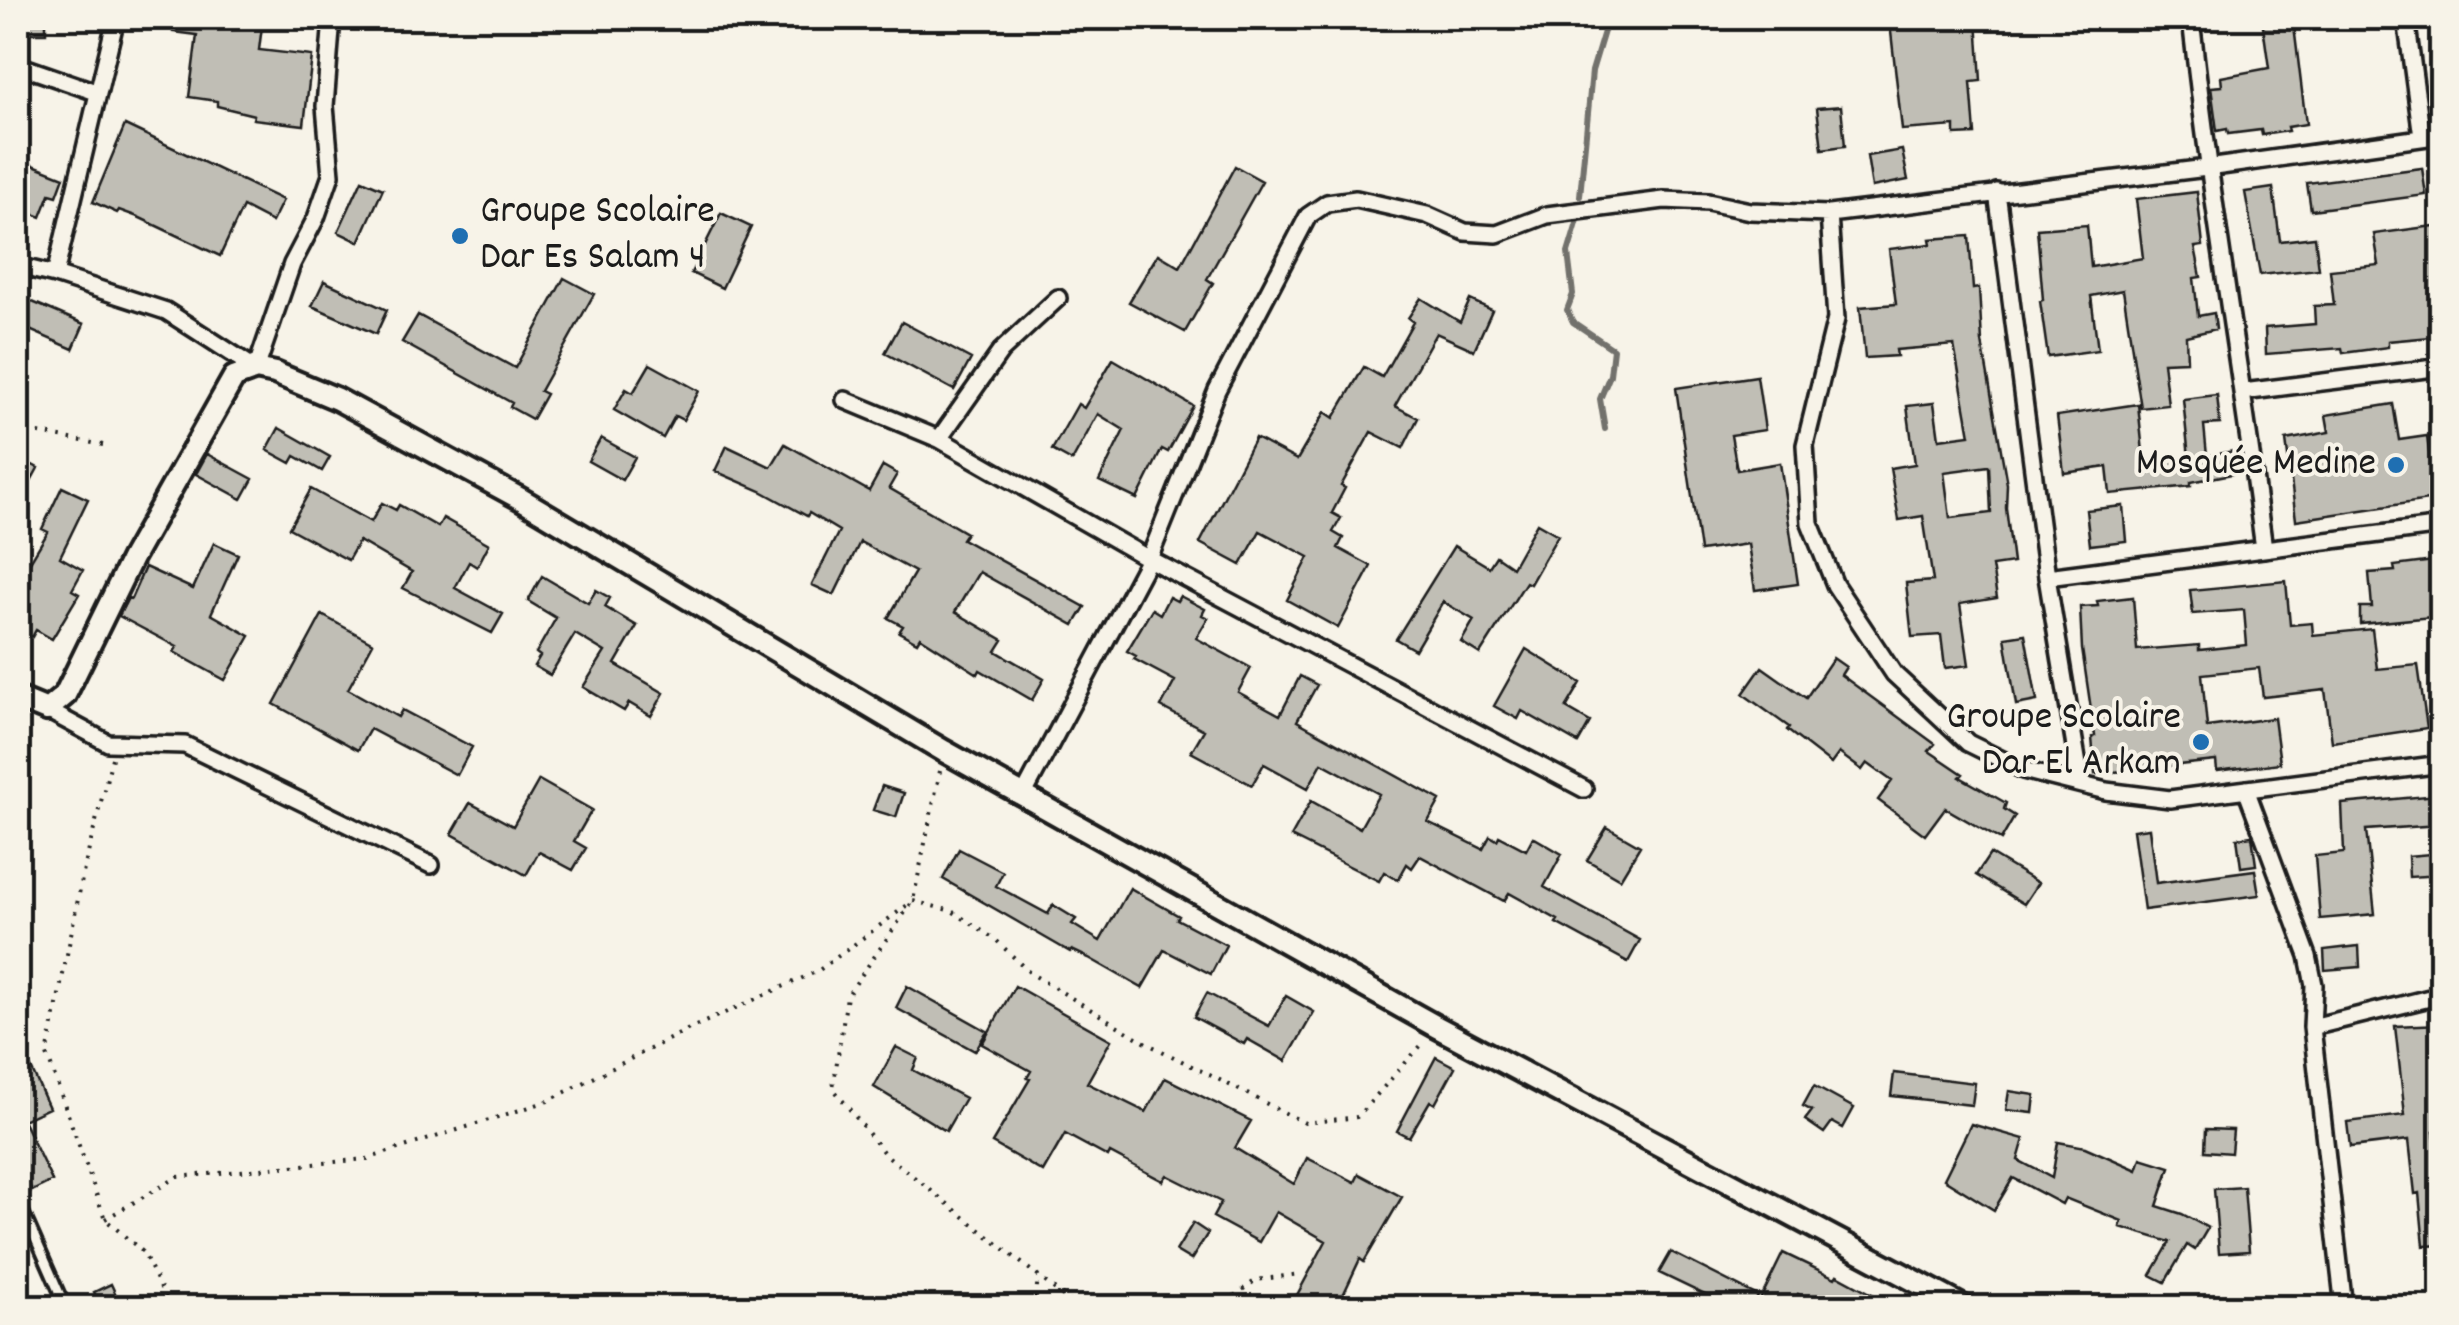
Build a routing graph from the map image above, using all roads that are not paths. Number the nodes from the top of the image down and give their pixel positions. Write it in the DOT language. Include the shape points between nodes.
graph roads {
  1 [pos="116,18"];
  2 [pos="332,18"];
  3 [pos="2191,18"];
  4 [pos="2406,18"];
  5 [pos="18,64"];
  6 [pos="96,92"];
  7 [pos="2442,134"];
  8 [pos="2422,137"];
  9 [pos="2207,168"];
  10 [pos="1997,192"];
  11 [pos="1829,214"];
  12 [pos="18,266"];
  13 [pos="56,275"];
  14 [pos="1058,298"];
  15 [pos="2442,366"];
  16 [pos="256,368"];
  17 [pos="2243,392"];
  18 [pos="845,400"];
  19 [pos="939,440"];
  20 [pos="2442,526"];
  21 [pos="2264,549"];
  22 [pos="1149,559"];
  23 [pos="2047,577"];
  24 [pos="18,698"];
  25 [pos="47,710"];
  26 [pos="2442,764"];
  27 [pos="2081,783"];
  28 [pos="1584,790"];
  29 [pos="2246,790"];
  30 [pos="1024,794"];
  31 [pos="430,865"];
  32 [pos="2442,996"];
  33 [pos="2312,1027"];
  34 [pos="18,1199"];
  35 [pos="66,1308"];
  36 [pos="1966,1308"];
  37 [pos="2344,1308"];
  1 -- 6 [label="street"];
  2 -- 16 [label="street" via="326,106 331,175"];
  3 -- 9 [label="street"];
  4 -- 8 [label="street"];
  5 -- 6 [label="street"];
  6 -- 13 [label="street"];
  7 -- 8 [label="street"];
  8 -- 9 [label="street"];
  9 -- 10 [label="street"];
  9 -- 17 [label="street"];
  10 -- 11 [label="street"];
  10 -- 23 [label="street"];
  11 -- 22 [label="street" via="1664,200 1547,215 1498,234 1465,232 1427,215 1356,199 1327,204 1308,216 1234,352"];
  11 -- 27 [label="street" via="1836,319 1805,446 1810,523 1836,586 1894,674 1968,743 2023,770"];
  12 -- 13 [label="street"];
  13 -- 16 [label="street" via="166,311"];
  14 -- 19 [label="street" via="1000,350"];
  15 -- 17 [label="street"];
  16 -- 25 [label="street" via="234,378 132,558 65,696"];
  16 -- 30 [label="street" via="337,400 521,499"];
  17 -- 21 [label="street"];
  18 -- 19 [label="street"];
  19 -- 22 [label="street"];
  20 -- 21 [label="street"];
  21 -- 23 [label="street"];
  22 -- 28 [label="street"];
  22 -- 30 [label="street"];
  23 -- 27 [label="street"];
  24 -- 25 [label="street"];
  25 -- 31 [label="street" via="108,743 185,745"];
  26 -- 29 [label="street"];
  27 -- 29 [label="street" via="2170,799"];
  29 -- 33 [label="street" via="2308,956"];
  30 -- 36 [label="street" via="1437,1028"];
  32 -- 33 [label="street"];
  33 -- 37 [label="street"];
  34 -- 35 [label="lane"];
}
